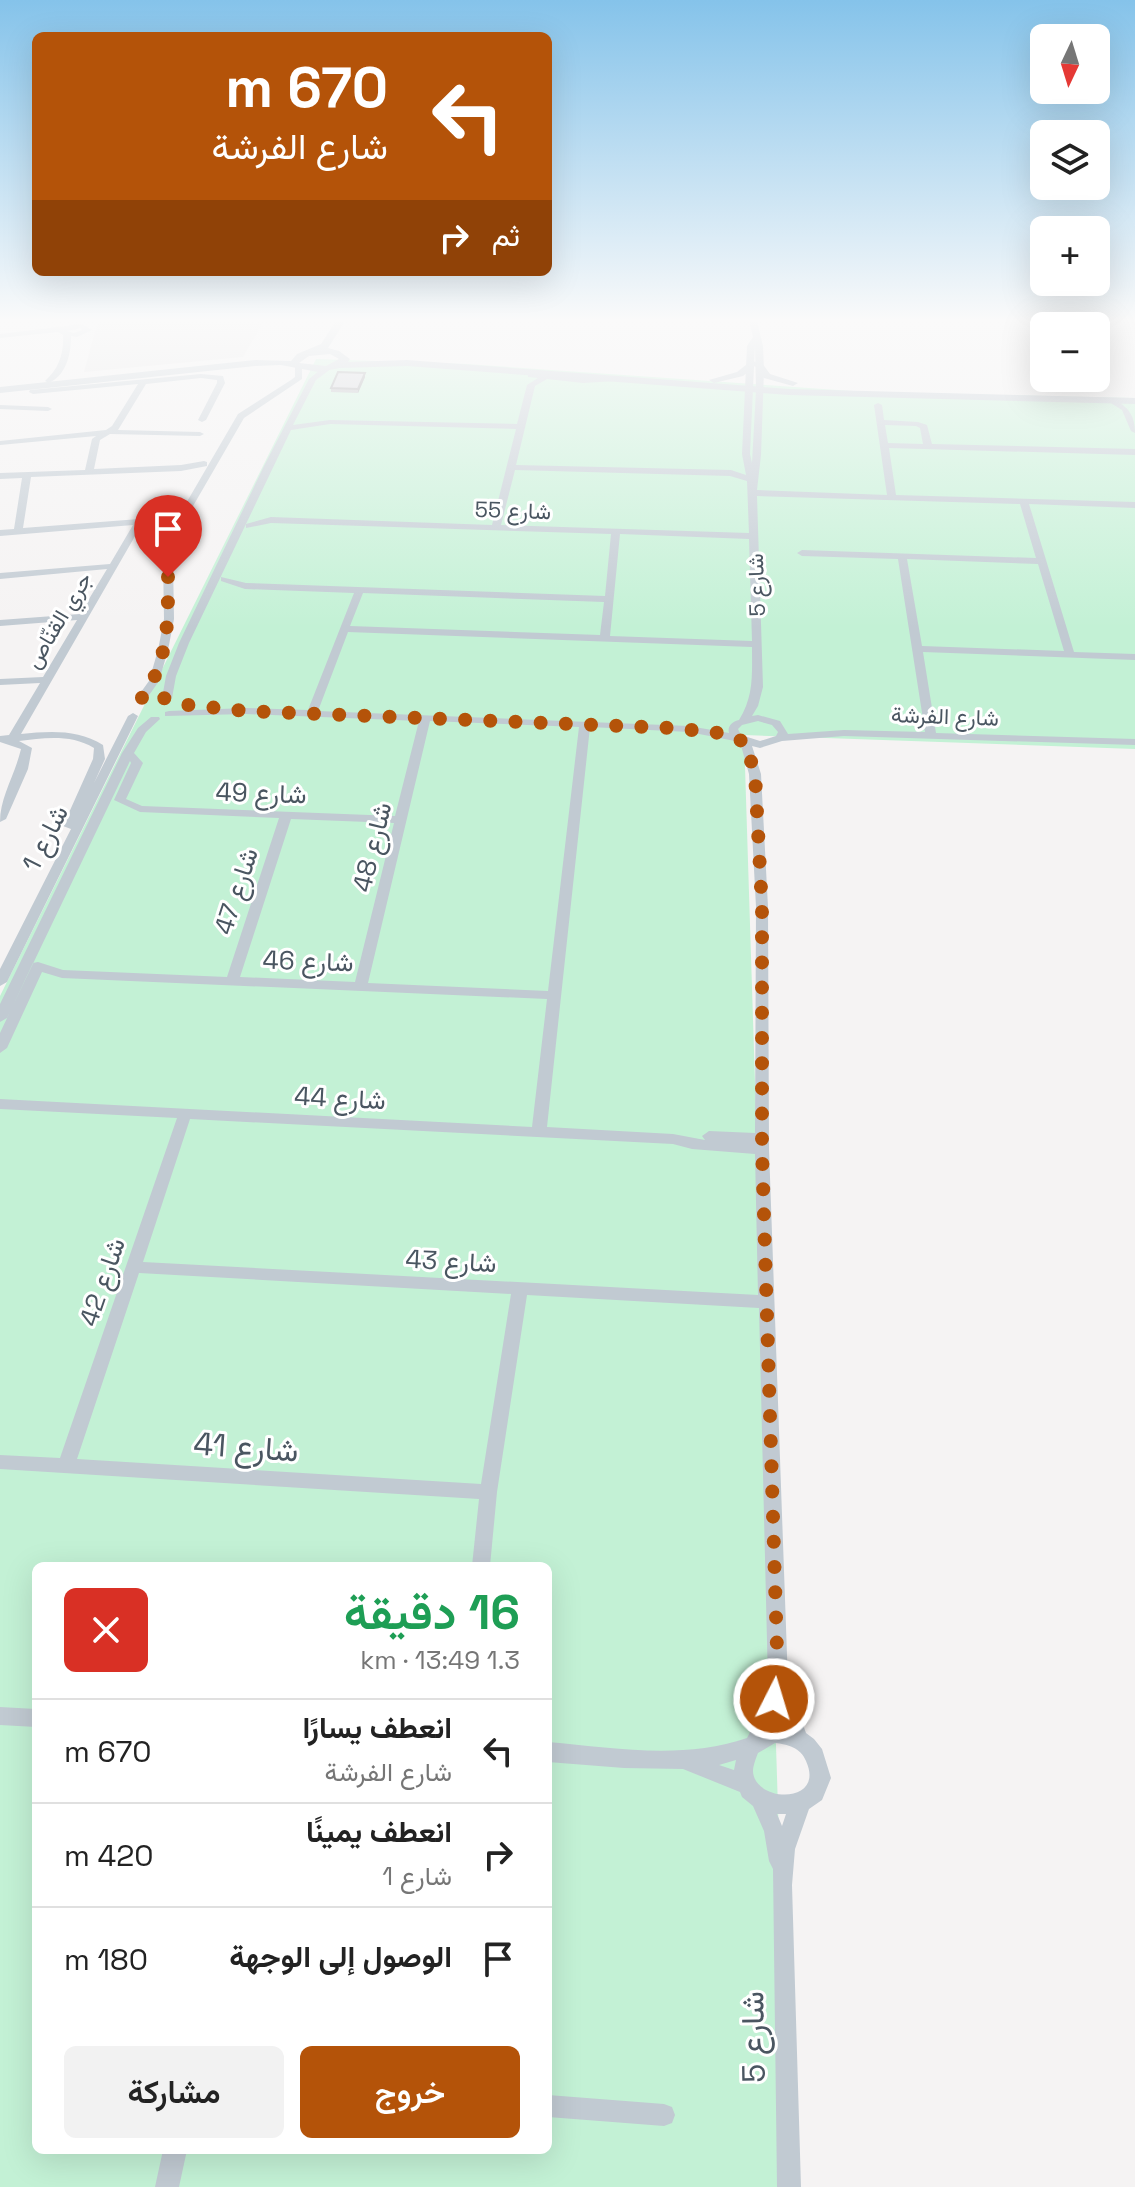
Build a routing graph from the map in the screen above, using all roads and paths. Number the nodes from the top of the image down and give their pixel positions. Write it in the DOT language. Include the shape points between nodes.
graph roads {
  1 [pos="115,423"];
  2 [pos="236,423"];
  3 [pos="291,423"];
  4 [pos="323,423"];
  5 [pos="370,423"];
  6 [pos="522,423"];
  7 [pos="750,423"];
  8 [pos="756,423"];
  9 [pos="880,423"];
  10 [pos="900,423"];
  11 [pos="521,427"];
  12 [pos="288,428"];
  13 [pos="109,432"];
  14 [pos="200,434"];
  15 [pos="226,439"];
  16 [pos="0,443"];
  17 [pos="884,445"];
  18 [pos="928,446"];
  19 [pos="1135,452"];
  20 [pos="746,454"];
  21 [pos="204,464"];
  22 [pos="511,467"];
  23 [pos="181,468"];
  24 [pos="89,472"];
  25 [pos="731,473"];
  26 [pos="199,474"];
  27 [pos="27,475"];
  28 [pos="0,476"];
  29 [pos="752,486"];
  30 [pos="258,488"];
  31 [pos="892,498"];
  32 [pos="1024,502"];
  33 [pos="1135,505"];
  34 [pos="178,513"];
  35 [pos="255,513"];
  36 [pos="271,520"];
  37 [pos="143,522"];
  38 [pos="249,526"];
  39 [pos="171,528"];
  40 [pos="496,528"];
  41 [pos="18,531"];
  42 [pos="616,531"];
  43 [pos="0,533"];
  44 [pos="754,536"];
  45 [pos="802,553"];
  46 [pos="902,556"];
  47 [pos="168,559"];
  48 [pos="1043,561"];
  49 [pos="114,566"];
  50 [pos="0,576"];
  51 [pos="224,579"];
  52 [pos="245,586"];
  53 [pos="218,591"];
  54 [pos="359,591"];
  55 [pos="609,599"];
  56 [pos="83,617"];
  57 [pos="0,623"];
  58 [pos="345,629"];
  59 [pos="605,638"];
  60 [pos="184,643"];
  61 [pos="757,644"];
  62 [pos="917,649"];
  63 [pos="1070,654"];
  64 [pos="1135,657"];
  65 [pos="46,680"];
  66 [pos="0,682"];
  67 [pos="758,687"];
  68 [pos="141,699"];
  69 [pos="170,705"];
  70 [pos="312,713"];
  71 [pos="133,716"];
  72 [pos="425,718"];
  73 [pos="155,719"];
  74 [pos="741,721"];
  75 [pos="585,724"];
  76 [pos="673,728"];
  77 [pos="777,732"];
  78 [pos="931,735"];
  79 [pos="6,739"];
  80 [pos="740,740"];
  81 [pos="1135,744"];
  82 [pos="128,753"];
  83 [pos="755,774"];
  84 [pos="286,816"];
  85 [pos="0,819"];
  86 [pos="402,820"];
  87 [pos="32,916"];
  88 [pos="15,953"];
  89 [pos="0,963"];
  90 [pos="62,974"];
  91 [pos="32,981"];
  92 [pos="0,982"];
  93 [pos="232,982"];
  94 [pos="360,987"];
  95 [pos="553,995"];
  96 [pos="0,1018"];
  97 [pos="0,1048"];
  98 [pos="2,1105"];
  99 [pos="185,1114"];
  100 [pos="539,1132"];
  101 [pos="762,1144"];
  102 [pos="133,1267"];
  103 [pos="520,1289"];
  104 [pos="767,1302"];
  105 [pos="0,1462"];
  106 [pos="66,1466"];
  107 [pos="488,1492"];
  108 [pos="481,1562"];
  109 [pos="778,1683"];
  110 [pos="0,1716"];
  111 [pos="32,1718"];
  112 [pos="798,1739"];
  113 [pos="752,1744"];
  114 [pos="552,1752"];
  115 [pos="683,1761"];
  116 [pos="754,1792"];
  117 [pos="800,1804"];
  118 [pos="782,1885"];
  119 [pos="552,2106"];
  120 [pos="664,2115"];
  121 [pos="174,2154"];
  122 [pos="167,2187"];
  123 [pos="789,2187"];
  1 -- 13 [label="street"];
  2 -- 15 [label="street"];
  3 -- 12 [label="street"];
  4 -- 12 [label="street"];
  5 -- 11 [label="street"];
  6 -- 11 [label="street"];
  7 -- 20 [label="street"];
  8 -- 29 [label="street" via="758,461"];
  9 -- 17 [label="street"];
  10 -- 18 [label="street" via="924,427"];
  11 -- 22 [label="street"];
  12 -- 30 [label="street"];
  13 -- 14 [label="street"];
  13 -- 16 [label="street"];
  13 -- 24 [label="street" via="96,439"];
  15 -- 21 [label="street"];
  15 -- 47 [label="street" via="185,513"];
  17 -- 18 [label="street"];
  17 -- 31 [label="street"];
  18 -- 19 [label="street"];
  20 -- 25 [label="street" via="742,469"];
  20 -- 29 [label="street"];
  21 -- 23 [label="street"];
  21 -- 26 [label="street"];
  22 -- 25 [label="street"];
  22 -- 40 [label="street"];
  23 -- 24 [label="street"];
  23 -- 26 [label="street"];
  24 -- 27 [label="street"];
  25 -- 29 [label="street"];
  26 -- 34 [label="street"];
  27 -- 28 [label="street"];
  27 -- 41 [label="street"];
  29 -- 31 [label="street"];
  29 -- 44 [label="street, شارع 5"];
  30 -- 35 [label="street" via="266,497"];
  30 -- 60 [label="street"];
  31 -- 32 [label="street"];
  32 -- 33 [label="street"];
  32 -- 48 [label="street"];
  34 -- 37 [label="street"];
  34 -- 39 [label="street"];
  35 -- 36 [label="street, شارع 55"];
  35 -- 38 [label="street"];
  36 -- 38 [label="street, شارع 55"];
  36 -- 40 [label="street, شارع 55"];
  37 -- 39 [label="street"];
  37 -- 41 [label="street"];
  37 -- 49 [label="street, جري القنّاص"];
  38 -- 51 [label="street"];
  39 -- 47 [label="street" via="164,547"];
  40 -- 42 [label="street, شارع 55"];
  41 -- 43 [label="street"];
  42 -- 44 [label="street, شارع 55"];
  42 -- 55 [label="street"];
  44 -- 61 [label="street, شارع 5"];
  45 -- 46 [label="street"];
  46 -- 48 [label="street"];
  46 -- 62 [label="street"];
  47 -- 68 [label="street" via="167,634 154,681"];
  48 -- 63 [label="street"];
  49 -- 50 [label="street"];
  49 -- 56 [label="street, جري القنّاص"];
  51 -- 52 [label="street"];
  51 -- 53 [label="street"];
  52 -- 53 [label="street"];
  52 -- 54 [label="street"];
  53 -- 60 [label="street" via="200,629"];
  54 -- 55 [label="street"];
  54 -- 58 [label="street"];
  55 -- 59 [label="street"];
  56 -- 57 [label="street"];
  56 -- 65 [label="street, جري القنّاص"];
  58 -- 59 [label="street"];
  58 -- 70 [label="street"];
  59 -- 61 [label="street"];
  60 -- 69 [label="street" via="171,676"];
  61 -- 67 [label="street, شارع 5"];
  62 -- 63 [label="street"];
  62 -- 78 [label="street"];
  63 -- 64 [label="street"];
  65 -- 66 [label="street"];
  65 -- 79 [label="street, جري القنّاص"];
  67 -- 74 [label="street, شارع 5" via="753,706"];
  67 -- 77 [label="street, شارع 5"];
  68 -- 69 [label="street"];
  68 -- 71 [label="street, شارع 1" via="129,707"];
  69 -- 70 [label="street"];
  69 -- 73 [label="street"];
  70 -- 72 [label="street"];
  71 -- 73 [label="street"];
  71 -- 87 [label="street, شارع 1"];
  72 -- 75 [label="street"];
  72 -- 86 [label="street, شارع 48"];
  73 -- 82 [label="street, شارع 1"];
  74 -- 76 [label="street"];
  74 -- 77 [label="street"];
  74 -- 80 [label="street, شارع 5" via="733,729"];
  75 -- 76 [label="street"];
  75 -- 95 [label="street"];
  76 -- 80 [label="street"];
  77 -- 78 [label="street, شارع الفرشة"];
  77 -- 80 [label="street" via="760,745"];
  77 -- 83 [label="street"];
  78 -- 81 [label="street, شارع الفرشة"];
  79 -- 85 [label="street" via="27,748"];
  79 -- 87 [label="street" via="82,738 101,753 33,902"];
  80 -- 83 [label="street"];
  82 -- 84 [label="street, شارع 49" via="137,763 120,800 134,808"];
  82 -- 96 [label="street, شارع 1"];
  83 -- 101 [label="street" via="762,907"];
  84 -- 86 [label="street, شارع 49"];
  84 -- 93 [label="street, شارع 47"];
  86 -- 94 [label="street, شارع 48"];
  87 -- 88 [label="street, شارع 1"];
  88 -- 89 [label="street"];
  88 -- 92 [label="street, شارع 1"];
  90 -- 91 [label="street, شارع 46"];
  90 -- 91 [label="street, شارع 46" via="38,966"];
  90 -- 93 [label="street, شارع 46"];
  91 -- 97 [label="street"];
  93 -- 94 [label="street, شارع 46"];
  94 -- 95 [label="street, شارع 46"];
  95 -- 100 [label="street"];
  98 -- 99 [label="street, شارع 44"];
  99 -- 100 [label="street, شارع 44"];
  99 -- 102 [label="street, شارع 42"];
  100 -- 101 [label="street, شارع 44"];
  101 -- 104 [label="street"];
  102 -- 103 [label="street, شارع 43"];
  102 -- 106 [label="street, شارع 42"];
  103 -- 104 [label="street, شارع 43"];
  103 -- 107 [label="street"];
  104 -- 109 [label="street"];
  105 -- 106 [label="street, شارع 41"];
  106 -- 107 [label="street, شارع 41"];
  107 -- 108 [label="street"];
  109 -- 112 [label="street"];
  109 -- 113 [label="street" via="767,1721"];
  110 -- 111 [label="street"];
  112 -- 113 [label="street" via="773,1734"];
  112 -- 117 [label="street" via="815,1756 820,1774 814,1792"];
  113 -- 115 [label="street" via="717,1757"];
  113 -- 116 [label="street" via="743,1765"];
  114 -- 115 [label="street"];
  115 -- 116 [label="street"];
  116 -- 117 [label="street" via="781,1807"];
  116 -- 118 [label="street, شارع 5" via="774,1831"];
  117 -- 118 [label="street, شارع 5" via="785,1849"];
  118 -- 123 [label="street, شارع 5"];
  119 -- 120 [label="street"];
  121 -- 122 [label="street"];
}
